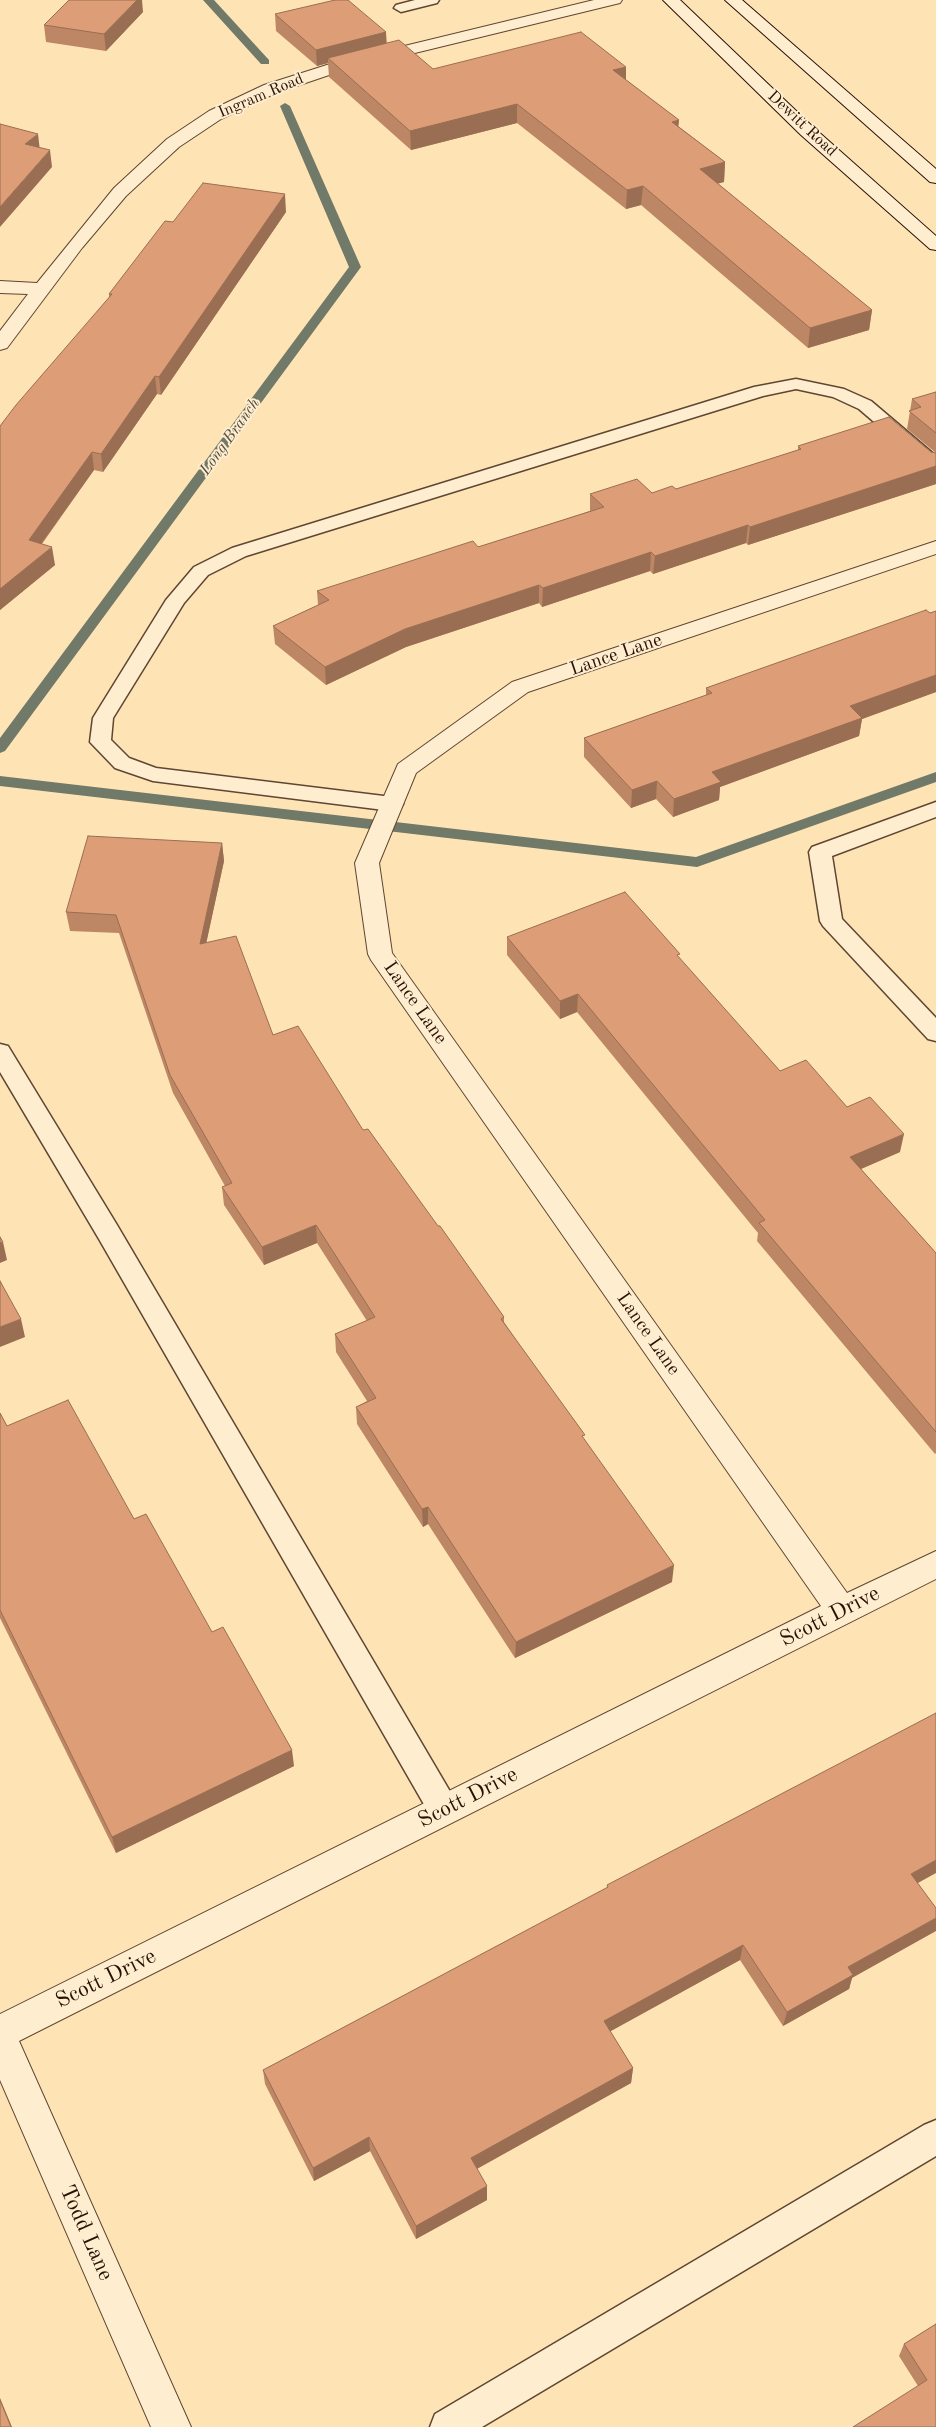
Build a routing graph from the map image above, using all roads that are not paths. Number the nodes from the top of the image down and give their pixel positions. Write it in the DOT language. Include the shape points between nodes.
graph roads {
  1 [pos="432,0"];
  2 [pos="614,0"];
  3 [pos="671,0"];
  4 [pos="733,0"];
  5 [pos="401,8"];
  6 [pos="936,178"];
  7 [pos="936,244"];
  8 [pos="0,286"];
  9 [pos="43,289"];
  10 [pos="0,344"];
  11 [pos="936,465"];
  12 [pos="936,547"];
  13 [pos="392,804"];
  14 [pos="936,810"];
  15 [pos="936,1033"];
  16 [pos="0,1052"];
  17 [pos="936,1564"];
  18 [pos="842,1611"];
  19 [pos="444,1810"];
  20 [pos="0,2032"];
  21 [pos="0,2040"];
  22 [pos="936,2136"];
  23 [pos="171,2427"];
  24 [pos="448,2427"];
  1 -- 5 [label="lane"];
  2 -- 9 [label="street, Ingram Road" via="336,67 270,89 215,115 174,143 120,192"];
  3 -- 7 [label="street, Dewitt Road" via="808,131"];
  4 -- 6 [label="street"];
  8 -- 9 [label="street"];
  9 -- 10 [label="street, Ingram Road"];
  11 -- 13 [label="lane" via="865,405 838,393 796,384 760,391 239,552 201,572 176,600 103,718 100,742 122,763 153,774"];
  12 -- 13 [label="street, Lance Lane" via="520,687 406,769"];
  13 -- 18 [label="street, Lance Lane" via="367,863 380,954"];
  14 -- 15 [label="lane" via="820,852 830,921"];
  16 -- 19 [label="lane"];
  17 -- 18 [label="street, Scott Drive"];
  18 -- 19 [label="street, Scott Drive"];
  19 -- 20 [label="street, Scott Drive"];
  21 -- 23 [label="street, Todd Lane"];
  22 -- 24 [label="lane"];
}
